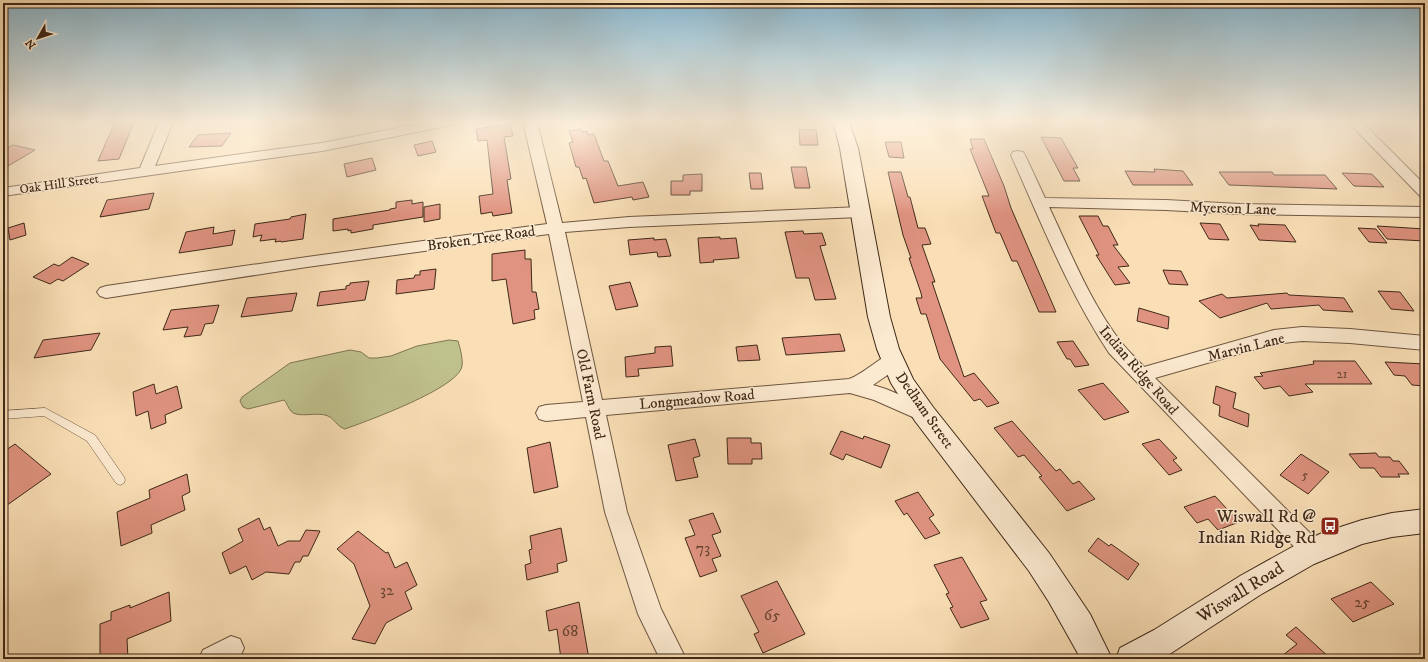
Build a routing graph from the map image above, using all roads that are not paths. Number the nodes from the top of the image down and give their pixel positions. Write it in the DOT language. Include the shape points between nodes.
graph roads {
  1 [pos="153,153"];
  2 [pos="283,153"];
  3 [pos="538,153"];
  4 [pos="850,153"];
  5 [pos="1385,153"];
  6 [pos="1018,155"];
  7 [pos="146,171"];
  8 [pos="3,192"];
  9 [pos="1425,194"];
  10 [pos="1040,202"];
  11 [pos="860,212"];
  12 [pos="1425,212"];
  13 [pos="556,228"];
  14 [pos="106,292"];
  15 [pos="1425,343"];
  16 [pos="892,360"];
  17 [pos="1141,375"];
  18 [pos="849,386"];
  19 [pos="594,408"];
  20 [pos="546,413"];
  21 [pos="924,414"];
  22 [pos="3,416"];
  23 [pos="120,480"];
  24 [pos="1425,521"];
  25 [pos="1312,550"];
  26 [pos="673,659"];
  27 [pos="1097,659"];
  28 [pos="1131,659"];
  1 -- 7 [label="street"];
  2 -- 7 [label="street, Oak Hill Street"];
  3 -- 13 [label="street, Old Farm Road"];
  4 -- 11 [label="street, Dedham Street"];
  5 -- 9 [label="street"];
  6 -- 10 [label="street, Indian Ridge Road"];
  7 -- 8 [label="street, Oak Hill Street"];
  10 -- 12 [label="street, Myerson Lane"];
  10 -- 17 [label="street, Indian Ridge Road" via="1097,321 1115,348"];
  11 -- 13 [label="street, Broken Tree Road" via="652,220"];
  11 -- 16 [label="street, Dedham Street" via="879,317"];
  13 -- 14 [label="street, Broken Tree Road"];
  13 -- 19 [label="street, Old Farm Road"];
  15 -- 17 [label="street, Marvin Lane" via="1302,334 1274,337"];
  16 -- 18 [label="street, Longmeadow Road" via="874,377"];
  16 -- 21 [label="street, Dedham Street" via="909,393"];
  17 -- 25 [label="street, Indian Ridge Road"];
  18 -- 19 [label="street, Longmeadow Road"];
  18 -- 21 [label="street, Longmeadow Road" via="879,394"];
  19 -- 20 [label="street, Longmeadow Road"];
  19 -- 26 [label="street, Old Farm Road" via="616,512 650,614"];
  21 -- 27 [label="street, Dedham Street" via="1036,555 1072,611"];
  22 -- 23 [label="lane" via="45,412 91,438"];
  24 -- 25 [label="street, Wiswall Road" via="1362,531"];
  25 -- 28 [label="street, Wiswall Road" via="1272,571"];
}
